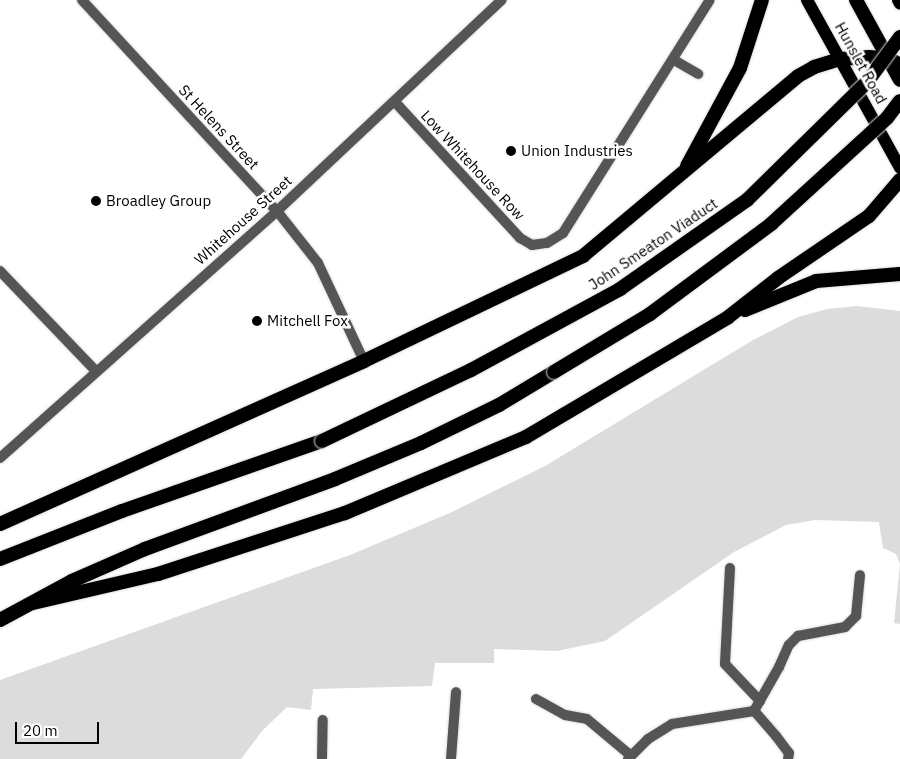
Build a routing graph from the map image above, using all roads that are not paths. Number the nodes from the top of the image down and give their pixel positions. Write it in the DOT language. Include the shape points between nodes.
graph roads {
  1 [pos="82,0"];
  2 [pos="710,0"];
  3 [pos="762,0"];
  4 [pos="807,0"];
  5 [pos="856,0"];
  6 [pos="898,0"];
  7 [pos="498,1"];
  8 [pos="900,4"];
  9 [pos="900,37"];
  10 [pos="674,60"];
  11 [pos="841,60"];
  12 [pos="895,62"];
  13 [pos="698,74"];
  14 [pos="900,80"];
  15 [pos="900,101"];
  16 [pos="395,102"];
  17 [pos="900,168"];
  18 [pos="683,174"];
  19 [pos="900,180"];
  20 [pos="277,211"];
  21 [pos="0,271"];
  22 [pos="900,274"];
  23 [pos="727,318"];
  24 [pos="364,361"];
  25 [pos="96,371"];
  26 [pos="0,458"];
  27 [pos="0,524"];
  28 [pos="0,560"];
  29 [pos="730,568"];
  30 [pos="860,575"];
  31 [pos="33,603"];
  32 [pos="0,620"];
  33 [pos="456,692"];
  34 [pos="536,699"];
  35 [pos="760,701"];
  36 [pos="754,711"];
  37 [pos="323,720"];
  38 [pos="629,757"];
  39 [pos="322,759"];
  40 [pos="451,759"];
  41 [pos="788,759"];
  1 -- 20 [label="street, St Helens Street"];
  2 -- 10 [label="street"];
  3 -- 18 [label="highway" via="740,68"];
  4 -- 11 [label="main road, Hunslet Road"];
  5 -- 12 [label="highway"];
  6 -- 8 [label="main road"];
  7 -- 16 [label="street, Whitehouse Street"];
  9 -- 28 [label="highway, John Smeaton Viaduct, bridge" via="866,82 747,200 620,289 471,370 322,441 122,511"];
  10 -- 13 [label="street"];
  10 -- 16 [label="street, Low Whitehouse Row" via="563,233 547,242 532,245 520,238"];
  11 -- 12 [label="highway"];
  11 -- 17 [label="main road, Hunslet Road"];
  11 -- 18 [label="highway" via="798,76"];
  12 -- 14 [label="highway"];
  15 -- 31 [label="highway, bridge" via="886,118 771,224 650,314 499,405 335,479 144,549 72,581"];
  16 -- 20 [label="street, Whitehouse Street"];
  18 -- 24 [label="highway" via="583,256"];
  19 -- 23 [label="highway" via="869,216 778,278"];
  20 -- 24 [label="street, St Helens Street" via="318,263"];
  20 -- 25 [label="street, Whitehouse Street"];
  21 -- 25 [label="street"];
  22 -- 23 [label="highway" via="816,281"];
  23 -- 31 [label="highway" via="526,437 354,509 158,574"];
  24 -- 27 [label="highway"];
  25 -- 26 [label="street, Whitehouse Street"];
  29 -- 35 [label="street" via="725,664"];
  30 -- 35 [label="street" via="856,616 845,627 798,636 789,645"];
  31 -- 32 [label="highway"];
  33 -- 40 [label="street"];
  34 -- 38 [label="street" via="565,715 587,719"];
  35 -- 36 [label="street"];
  36 -- 38 [label="street" via="672,724"];
  36 -- 41 [label="street" via="789,753"];
  37 -- 39 [label="street"];
}
